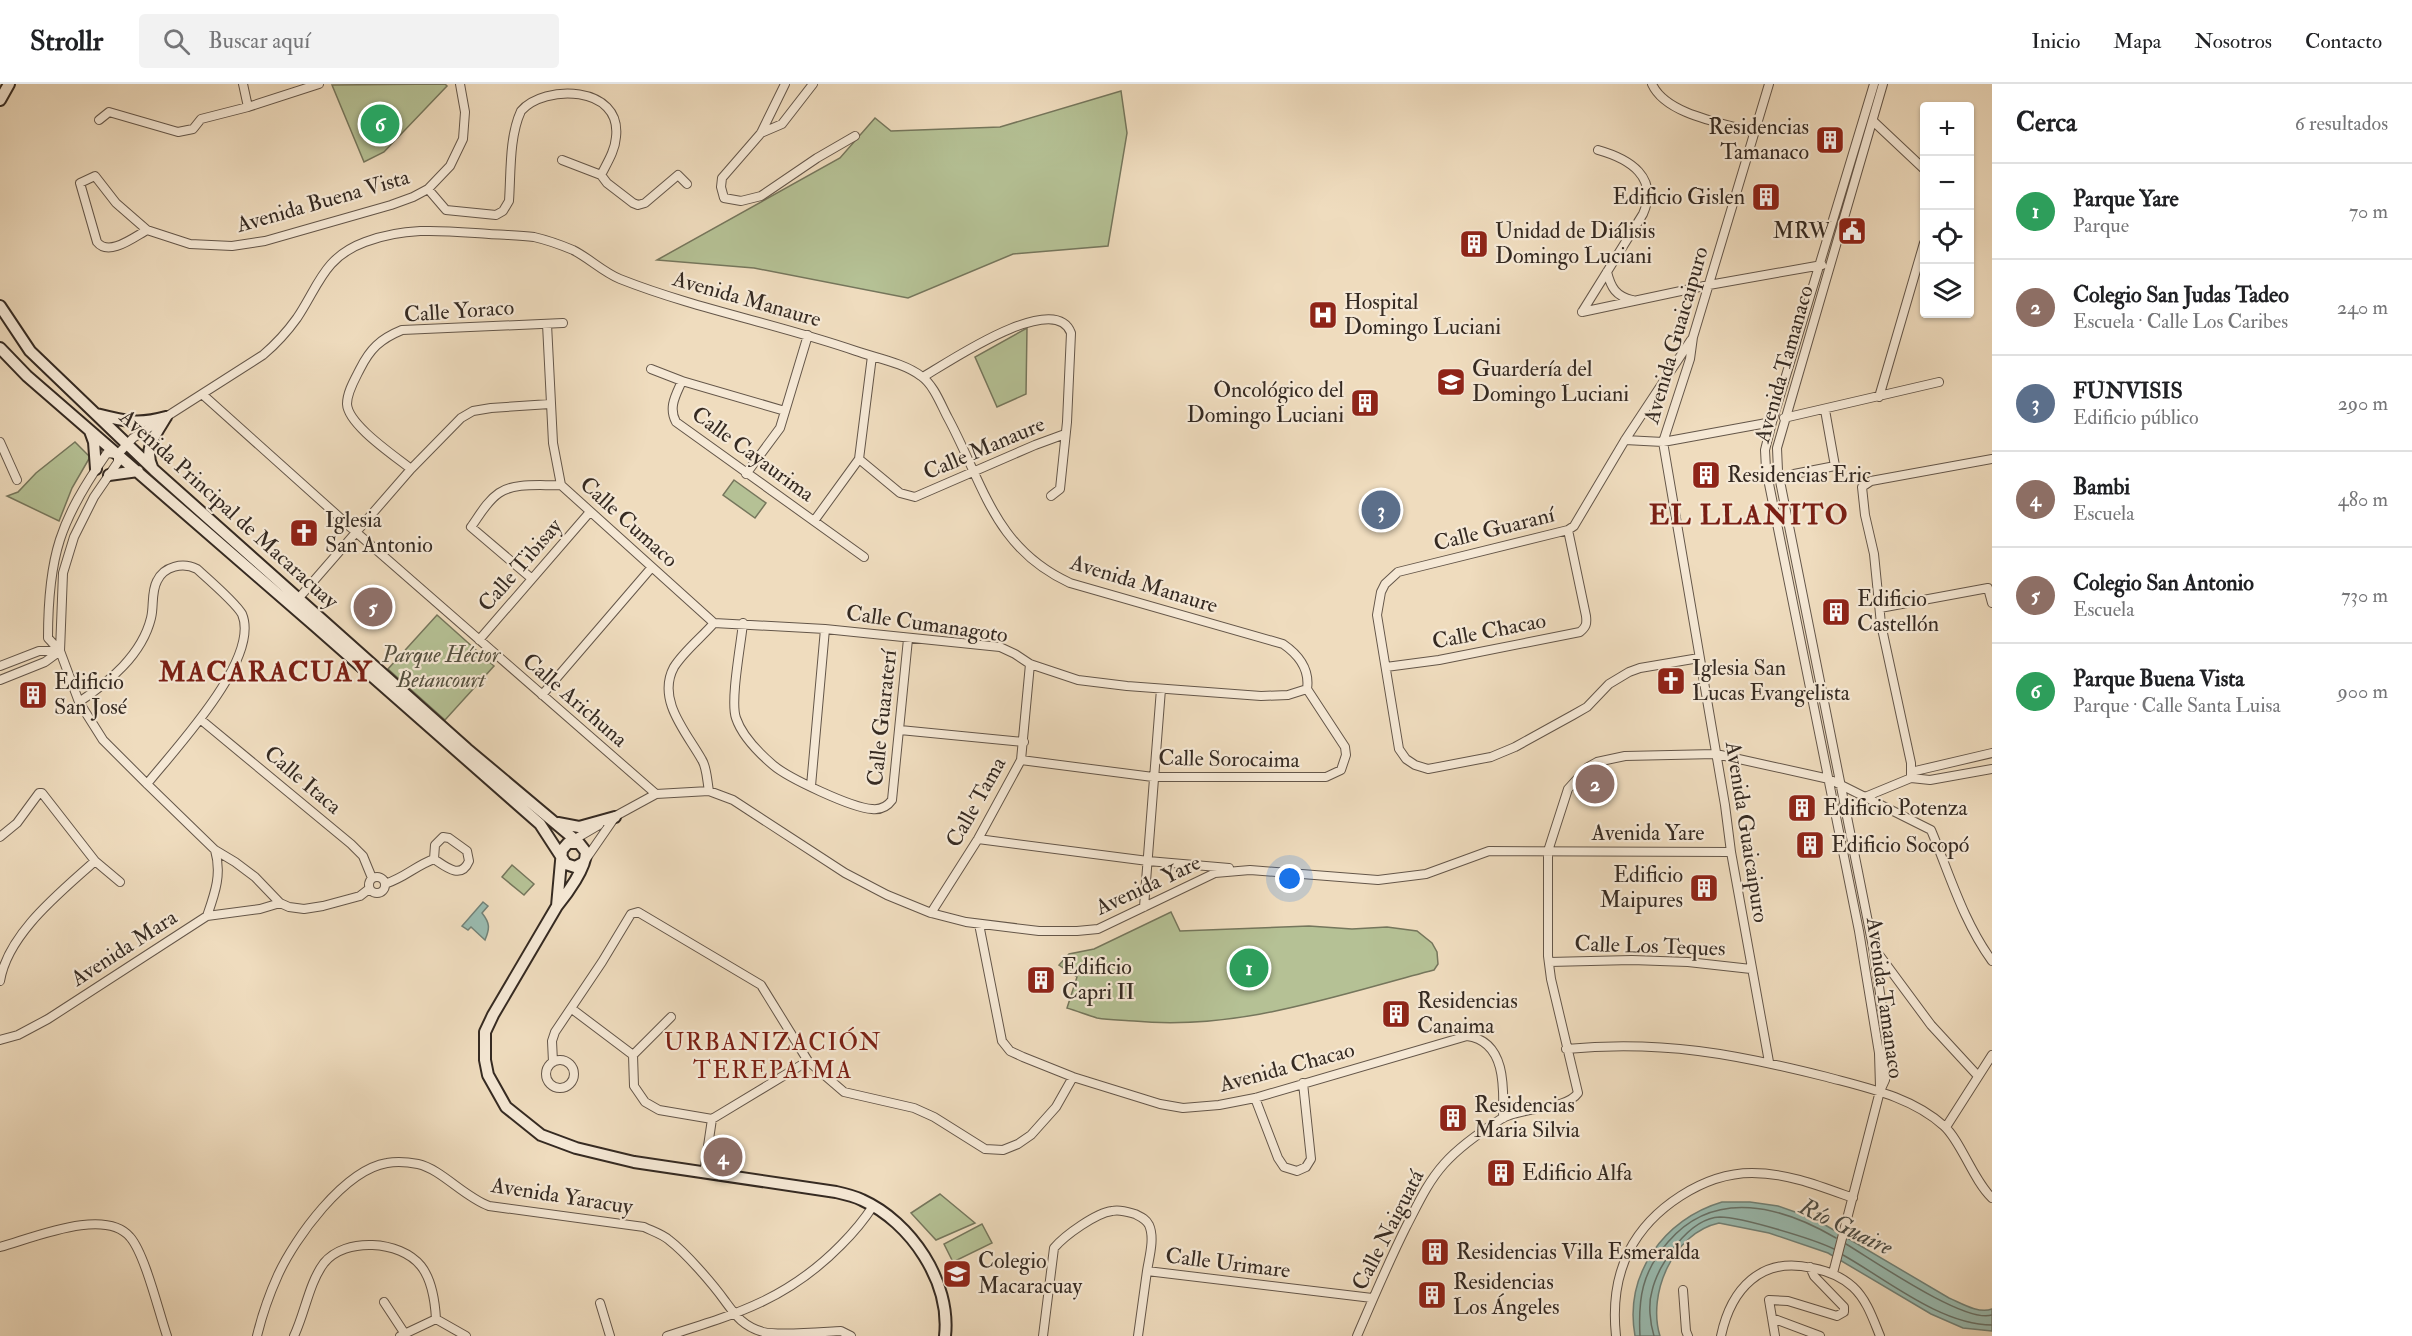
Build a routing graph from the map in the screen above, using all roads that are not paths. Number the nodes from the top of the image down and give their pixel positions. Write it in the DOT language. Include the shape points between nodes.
graph roads {
  1 [pos="9,84"];
  2 [pos="243,84"];
  3 [pos="319,84"];
  4 [pos="460,84"];
  5 [pos="785,84"];
  6 [pos="813,84"];
  7 [pos="1652,84"];
  8 [pos="1768,84"];
  9 [pos="1874,84"];
  10 [pos="1883,84"];
  11 [pos="0,100"];
  12 [pos="248,107"];
  13 [pos="99,120"];
  14 [pos="1873,121"];
  15 [pos="1754,132"];
  16 [pos="761,134"];
  17 [pos="855,136"];
  18 [pos="1598,150"];
  19 [pos="562,160"];
  20 [pos="1920,165"];
  21 [pos="601,175"];
  22 [pos="687,184"];
  23 [pos="428,189"];
  24 [pos="147,230"];
  25 [pos="1920,257"];
  26 [pos="1820,265"];
  27 [pos="1830,265"];
  28 [pos="1607,272"];
  29 [pos="1709,285"];
  30 [pos="1634,301"];
  31 [pos="1,311"];
  32 [pos="563,323"];
  33 [pos="547,324"];
  34 [pos="808,335"];
  35 [pos="1693,337"];
  36 [pos="0,348"];
  37 [pos="872,356"];
  38 [pos="651,369"];
  39 [pos="923,377"];
  40 [pos="682,381"];
  41 [pos="1939,382"];
  42 [pos="202,394"];
  43 [pos="1879,397"];
  44 [pos="550,404"];
  45 [pos="1825,410"];
  46 [pos="785,411"];
  47 [pos="95,414"];
  48 [pos="166,417"];
  49 [pos="1784,418"];
  50 [pos="1772,422"];
  51 [pos="90,430"];
  52 [pos="1065,434"];
  53 [pos="1625,440"];
  54 [pos="0,442"];
  55 [pos="1664,442"];
  56 [pos="127,444"];
  57 [pos="118,454"];
  58 [pos="859,459"];
  59 [pos="1992,459"];
  60 [pos="96,469"];
  61 [pos="411,469"];
  62 [pos="154,470"];
  63 [pos="138,471"];
  64 [pos="972,472"];
  65 [pos="746,474"];
  66 [pos="1794,474"];
  67 [pos="110,475"];
  68 [pos="17,480"];
  69 [pos="561,485"];
  70 [pos="1051,496"];
  71 [pos="589,513"];
  72 [pos="814,521"];
  73 [pos="1568,530"];
  74 [pos="357,533"];
  75 [pos="864,557"];
  76 [pos="652,567"];
  77 [pos="531,578"];
  78 [pos="298,599"];
  79 [pos="1992,603"];
  80 [pos="1880,608"];
  81 [pos="714,623"];
  82 [pos="743,623"];
  83 [pos="825,628"];
  84 [pos="908,639"];
  85 [pos="479,640"];
  86 [pos="60,651"];
  87 [pos="1699,658"];
  88 [pos="1030,664"];
  89 [pos="0,666"];
  90 [pos="1386,667"];
  91 [pos="0,680"];
  92 [pos="1161,689"];
  93 [pos="1307,689"];
  94 [pos="542,695"];
  95 [pos="78,702"];
  96 [pos="200,718"];
  97 [pos="900,730"];
  98 [pos="1024,742"];
  99 [pos="1992,753"];
  100 [pos="1716,754"];
  101 [pos="1021,760"];
  102 [pos="1992,769"];
  103 [pos="1911,775"];
  104 [pos="1153,777"];
  105 [pos="1829,779"];
  106 [pos="147,784"];
  107 [pos="1841,785"];
  108 [pos="811,786"];
  109 [pos="709,791"];
  110 [pos="656,794"];
  111 [pos="1865,797"];
  112 [pos="615,817"];
  113 [pos="554,822"];
  114 [pos="0,837"];
  115 [pos="978,838"];
  116 [pos="575,842"];
  117 [pos="215,850"];
  118 [pos="1548,851"];
  119 [pos="1731,852"];
  120 [pos="561,855"];
  121 [pos="434,859"];
  122 [pos="95,861"];
  123 [pos="1148,861"];
  124 [pos="584,862"];
  125 [pos="1250,870"];
  126 [pos="372,878"];
  127 [pos="120,882"];
  128 [pos="385,884"];
  129 [pos="369,889"];
  130 [pos="280,903"];
  131 [pos="557,906"];
  132 [pos="1144,907"];
  133 [pos="932,914"];
  134 [pos="207,916"];
  135 [pos="979,924"];
  136 [pos="1873,947"];
  137 [pos="1549,962"];
  138 [pos="1992,962"];
  139 [pos="1751,969"];
  140 [pos="0,981"];
  141 [pos="572,1009"];
  142 [pos="671,1017"];
  143 [pos="0,1040"];
  144 [pos="1566,1048"];
  145 [pos="633,1055"];
  146 [pos="1992,1055"];
  147 [pos="808,1061"];
  148 [pos="553,1062"];
  149 [pos="1769,1062"];
  150 [pos="1978,1076"];
  151 [pos="1073,1077"];
  152 [pos="1304,1083"];
  153 [pos="1880,1091"];
  154 [pos="1255,1098"];
  155 [pos="1503,1118"];
  156 [pos="712,1119"];
  157 [pos="1946,1127"];
  158 [pos="704,1173"];
  159 [pos="1853,1198"];
  160 [pos="1992,1198"];
  161 [pos="873,1206"];
  162 [pos="0,1247"];
  163 [pos="1810,1267"];
  164 [pos="1147,1271"];
  165 [pos="1833,1273"];
  166 [pos="1683,1290"];
  167 [pos="1372,1298"];
  168 [pos="384,1302"];
  169 [pos="600,1303"];
  170 [pos="734,1315"];
  171 [pos="1772,1318"];
  172 [pos="436,1319"];
  173 [pos="402,1335"];
  174 [pos="167,1336"];
  175 [pos="257,1336"];
  176 [pos="294,1336"];
  177 [pos="466,1336"];
  178 [pos="610,1336"];
  179 [pos="667,1336"];
  180 [pos="851,1336"];
  181 [pos="945,1336"];
  182 [pos="1043,1336"];
  183 [pos="1138,1336"];
  184 [pos="1357,1336"];
  185 [pos="1616,1336"];
  186 [pos="1688,1336"];
  187 [pos="1721,1336"];
  188 [pos="1775,1336"];
  189 [pos="1820,1336"];
  190 [pos="1880,1336"];
  1 -- 11 [label="street"];
  2 -- 12 [label="street"];
  3 -- 12 [label="street"];
  4 -- 23 [label="street, Avenida Buena Vista" via="465,112 463,139 450,166"];
  5 -- 16 [label="street"];
  6 -- 16 [label="street" via="782,124"];
  7 -- 15 [label="street" via="1670,105"];
  8 -- 15 [label="street, Avenida Guaicaipuro"];
  9 -- 26 [label="street, Avenida Tamanaco"];
  10 -- 14 [label="street, Avenida Tamanaco"];
  12 -- 13 [label="street" via="201,119 193,129 178,132 109,112"];
  14 -- 20 [label="street"];
  14 -- 27 [label="street, Avenida Tamanaco"];
  15 -- 29 [label="street, Avenida Guaicaipuro"];
  16 -- 17 [label="street" via="722,178 724,198 741,201 761,196"];
  18 -- 28 [label="street" via="1630,162 1643,177 1648,197 1643,214"];
  19 -- 21 [label="street"];
  21 -- 22 [label="street" via="638,205 678,175"];
  21 -- 23 [label="street" via="616,138 612,110 594,92 566,85 538,92 522,110 514,136 509,201 503,211 496,215 446,210"];
  23 -- 24 [label="street, Avenida Buena Vista" via="340,220 232,246 190,244"];
  24 -- 24 [label="street, Avenida Buena Vista" via="116,204 95,176 80,183 100,247 113,248"];
  25 -- 43 [label="street"];
  26 -- 27 [label="street"];
  26 -- 29 [label="street"];
  26 -- 50 [label="street, Avenida Tamanaco"];
  27 -- 49 [label="street, Avenida Tamanaco"];
  28 -- 30 [label="street" via="1613,290"];
  28 -- 30 [label="street" via="1582,312"];
  29 -- 30 [label="street"];
  29 -- 35 [label="street, Avenida Guaicaipuro"];
  31 -- 47 [label="street, Avenida Principal de Macaracuay" via="30,351"];
  32 -- 33 [label="street, Calle Yoraco"];
  33 -- 44 [label="street, Calle Cumaco"];
  33 -- 61 [label="street, Calle Yoraco" via="402,330 374,346 353,383 347,405 362,428"];
  34 -- 37 [label="street, Avenida Manaure"];
  34 -- 42 [label="street, Avenida Manaure" via="617,278 573,250 534,237 408,230 365,242 338,256 276,344"];
  34 -- 46 [label="street"];
  35 -- 53 [label="street, Calle Guaraní"];
  35 -- 55 [label="street, Avenida Guaicaipuro"];
  36 -- 51 [label="street, Avenida Principal de Macaracuay"];
  37 -- 39 [label="street, Avenida Manaure"];
  37 -- 58 [label="street, Calle Cayaurima"];
  38 -- 40 [label="street"];
  39 -- 52 [label="street, Calle Manaure" via="1018,324 1063,322 1071,333"];
  39 -- 64 [label="street, Avenida Manaure" via="954,430"];
  40 -- 46 [label="street"];
  40 -- 65 [label="street, Calle Cayaurima" via="672,404 676,422"];
  41 -- 43 [label="street"];
  42 -- 48 [label="street, Avenida Manaure"];
  42 -- 74 [label="street, Calle Arichuna"];
  43 -- 45 [label="street"];
  44 -- 61 [label="street" via="473,411 450,426"];
  44 -- 69 [label="street, Calle Cumaco"];
  45 -- 49 [label="street"];
  45 -- 66 [label="street" via="1835,466"];
  46 -- 65 [label="street" via="780,428"];
  47 -- 48 [label="street" via="139,423"];
  47 -- 56 [label="street, Avenida Principal de Macaracuay"];
  48 -- 56 [label="street, Avenida Manaure"];
  48 -- 62 [label="street" via="149,450"];
  49 -- 107 [label="street, Avenida Tamanaco" via="1777,447 1778,471"];
  50 -- 55 [label="street"];
  50 -- 105 [label="street, Avenida Tamanaco" via="1766,442 1766,469"];
  51 -- 57 [label="street, Avenida Principal de Macaracuay"];
  51 -- 60 [label="street"];
  52 -- 64 [label="street, Calle Manaure"];
  52 -- 70 [label="street, Calle Manaure" via="1060,489"];
  53 -- 55 [label="street"];
  53 -- 73 [label="street, Calle Guaraní"];
  54 -- 68 [label="street"];
  55 -- 87 [label="street, Avenida Guaicaipuro"];
  56 -- 57 [label="street, Avenida Manaure"];
  56 -- 62 [label="street, Avenida Principal de Macaracuay"];
  57 -- 60 [label="street" via="107,453"];
  57 -- 63 [label="street, Avenida Principal de Macaracuay"];
  57 -- 67 [label="street"];
  58 -- 64 [label="street, Calle Manaure" via="900,493 915,497"];
  58 -- 72 [label="street, Calle Cayaurima"];
  59 -- 80 [label="street" via="1871,481 1862,487"];
  60 -- 86 [label="street" via="65,524 52,564 48,638"];
  61 -- 74 [label="street"];
  62 -- 78 [label="street, Avenida Principal de Macaracuay"];
  63 -- 67 [label="street"];
  63 -- 120 [label="street, Avenida Principal de Macaracuay" via="540,824"];
  64 -- 93 [label="street, Avenida Manaure" via="1009,536 1021,551 1051,574 1070,583 1283,644 1307,671"];
  65 -- 72 [label="street, Calle Cayaurima"];
  67 -- 86 [label="street" via="88,510 67,557 61,590"];
  69 -- 71 [label="street, Calle Cumaco"];
  69 -- 77 [label="street" via="504,490 491,500 471,527"];
  71 -- 76 [label="street, Calle Cumaco"];
  71 -- 77 [label="street, Calle Tibisay"];
  72 -- 75 [label="street, Calle Cayaurima"];
  73 -- 90 [label="street, Calle Guaraní" via="1398,572 1391,577 1381,592 1377,615"];
  73 -- 90 [label="street, Calle Chacao" via="1587,623 1580,632"];
  74 -- 78 [label="street"];
  74 -- 85 [label="street, Calle Arichuna"];
  76 -- 81 [label="street, Calle Cumaco"];
  76 -- 94 [label="street"];
  77 -- 85 [label="street, Calle Tibisay"];
  78 -- 113 [label="street, Avenida Principal de Macaracuay"];
  79 -- 80 [label="street" via="1988,588"];
  80 -- 103 [label="street"];
  81 -- 82 [label="street, Calle Cumanagoto"];
  81 -- 109 [label="street" via="676,665 669,688 679,727 703,762"];
  82 -- 83 [label="street, Calle Cumanagoto"];
  82 -- 108 [label="street, Calle Guaraterí" via="735,703 739,725 774,766"];
  83 -- 84 [label="street, Calle Cumanagoto"];
  83 -- 108 [label="street"];
  84 -- 88 [label="street, Calle Cumanagoto" via="1000,647"];
  84 -- 97 [label="street, Calle Guaraterí"];
  85 -- 94 [label="street, Calle Arichuna"];
  86 -- 89 [label="street" via="39,651"];
  86 -- 91 [label="street" via="45,662"];
  86 -- 95 [label="street"];
  87 -- 90 [label="street, Calle Guaraní" via="1629,672 1609,684 1587,707 1515,747 1491,757 1428,769 1406,759 1399,749"];
  87 -- 100 [label="street, Avenida Guaicaipuro"];
  88 -- 92 [label="street, Calle Cumanagoto" via="1078,680"];
  88 -- 98 [label="street, Calle Tama"];
  92 -- 93 [label="street, Calle Cumanagoto" via="1261,696 1288,695"];
  92 -- 104 [label="street"];
  93 -- 104 [label="street, Calle Sorocaima" via="1345,747 1344,763 1335,774 1310,778"];
  94 -- 110 [label="street, Calle Arichuna"];
  95 -- 96 [label="street" via="116,674 140,642 150,620 156,582 164,572 188,565 197,569 241,613 245,633 235,665"];
  95 -- 106 [label="street" via="103,740"];
  96 -- 106 [label="street"];
  96 -- 126 [label="street, Calle Itaca" via="351,843 363,856"];
  97 -- 98 [label="street"];
  97 -- 108 [label="street, Calle Guaraterí" via="893,794 888,806 865,808"];
  98 -- 101 [label="street, Calle Tama"];
  99 -- 103 [label="street"];
  100 -- 105 [label="street"];
  100 -- 118 [label="street" via="1625,756 1588,767 1568,789"];
  100 -- 119 [label="street, Avenida Guaicaipuro"];
  101 -- 104 [label="street, Calle Sorocaima"];
  101 -- 115 [label="street, Calle Tama"];
  102 -- 103 [label="street" via="1930,780"];
  103 -- 111 [label="street"];
  104 -- 123 [label="street"];
  105 -- 107 [label="street"];
  105 -- 153 [label="street, Avenida Tamanaco" via="1874,1016"];
  106 -- 117 [label="street"];
  107 -- 111 [label="street"];
  107 -- 136 [label="street, Avenida Tamanaco"];
  109 -- 110 [label="street, Avenida Yare"];
  109 -- 133 [label="street, Avenida Yare" via="733,800 845,873"];
  110 -- 112 [label="street, Avenida Yare"];
  111 -- 138 [label="street" via="1931,830 1958,901"];
  112 -- 113 [label="street" via="579,827"];
  112 -- 116 [label="street, Avenida Yare"];
  112 -- 124 [label="street, Avenida Yare"];
  113 -- 116 [label="street, Avenida Principal de Macaracuay"];
  114 -- 122 [label="street" via="42,793"];
  115 -- 123 [label="street"];
  115 -- 133 [label="street, Calle Tama"];
  116 -- 120 [label="street"];
  116 -- 124 [label="street" via="586,855"];
  117 -- 130 [label="street" via="255,878"];
  117 -- 134 [label="street, Avenida Mara" via="217,889"];
  118 -- 119 [label="street, Avenida Yare"];
  118 -- 125 [label="street, Avenida Yare" via="1489,851 1426,874 1400,879 1357,880"];
  118 -- 137 [label="street"];
  119 -- 139 [label="street, Avenida Guaicaipuro"];
  120 -- 124 [label="street" via="570,866"];
  120 -- 131 [label="street"];
  121 -- 121 [label="street" via="435,845 443,837 462,847 469,856 468,865 456,872"];
  121 -- 128 [label="street"];
  122 -- 127 [label="street"];
  122 -- 140 [label="street" via="22,933 7,956"];
  123 -- 125 [label="street"];
  123 -- 132 [label="street"];
  124 -- 131 [label="street"];
  125 -- 132 [label="street, Avenida Yare" via="1206,876"];
  126 -- 128 [label="street" via="381,878"];
  126 -- 129 [label="street"];
  128 -- 129 [label="street" via="380,893"];
  129 -- 130 [label="street" via="360,896 304,909"];
  130 -- 134 [label="street"];
  131 -- 158 [label="street" via="485,1032 485,1060 496,1091 517,1117 552,1140 634,1162"];
  132 -- 135 [label="street, Avenida Yare" via="1098,928 1077,931"];
  133 -- 135 [label="street, Avenida Yare"];
  134 -- 143 [label="street, Avenida Mara" via="48,1019"];
  135 -- 151 [label="street, Avenida Chacao" via="1002,1041 1010,1051"];
  136 -- 150 [label="street" via="1931,1025"];
  136 -- 153 [label="street, Avenida Tamanaco" via="1886,1033 1887,1069"];
  137 -- 139 [label="street, Calle Los Teques" via="1632,960"];
  137 -- 144 [label="street"];
  139 -- 149 [label="street, Avenida Guaicaipuro"];
  141 -- 145 [label="street"];
  141 -- 147 [label="street" via="631,914 638,912 761,985"];
  141 -- 148 [label="street" via="555,1032"];
  142 -- 145 [label="street"];
  144 -- 149 [label="street" via="1690,1048"];
  144 -- 155 [label="street, Calle Naiguatá" via="1578,1093 1569,1101"];
  145 -- 156 [label="street" via="634,1086 651,1107"];
  146 -- 150 [label="street"];
  147 -- 151 [label="street" via="844,1092 914,1108 978,1146 994,1150 1011,1147 1031,1135 1056,1107"];
  147 -- 156 [label="street"];
  149 -- 153 [label="street"];
  150 -- 157 [label="street"];
  151 -- 154 [label="street, Avenida Chacao" via="1183,1108"];
  152 -- 154 [label="street, Avenida Chacao"];
  152 -- 154 [label="street" via="1311,1159 1297,1171 1284,1167 1278,1158"];
  152 -- 155 [label="street, Avenida Chacao" via="1456,1037 1475,1037 1491,1048 1499,1064 1504,1090"];
  153 -- 157 [label="street" via="1920,1108"];
  153 -- 159 [label="street"];
  155 -- 167 [label="street, Calle Naiguatá" via="1457,1152 1430,1182"];
  156 -- 158 [label="street"];
  157 -- 160 [label="street"];
  158 -- 161 [label="street" via="836,1192"];
  159 -- 165 [label="street"];
  159 -- 185 [label="street" via="1799,1179 1749,1173 1726,1176 1686,1193 1652,1220 1629,1251 1615,1303"];
  161 -- 170 [label="street" via="814,1271 787,1290"];
  161 -- 181 [label="street" via="906,1233 928,1264 940,1290"];
  162 -- 174 [label="street" via="91,1223 123,1230 140,1254"];
  163 -- 165 [label="street"];
  163 -- 171 [label="street" via="1844,1307 1844,1312 1838,1316 1788,1301 1769,1300"];
  163 -- 187 [label="street" via="1780,1265 1758,1274 1741,1288 1727,1312"];
  164 -- 167 [label="street, Calle Urimare"];
  164 -- 182 [label="street, Calle Urimare" via="1151,1232 1144,1218 1135,1214 1106,1212 1064,1237 1052,1254"];
  164 -- 183 [label="street"];
  165 -- 190 [label="street" via="1854,1288"];
  166 -- 186 [label="street"];
  167 -- 184 [label="street, Calle Naiguatá"];
  168 -- 173 [label="street"];
  169 -- 178 [label="street"];
  170 -- 175 [label="street, Avenida Yaracuy" via="683,1254 658,1233 644,1227 489,1206 474,1201 422,1165 403,1162 385,1163 355,1178 322,1210 278,1275"];
  170 -- 179 [label="street"];
  170 -- 180 [label="street, Avenida Yaracuy" via="747,1326 765,1332 841,1332"];
  171 -- 188 [label="street"];
  171 -- 189 [label="street"];
  172 -- 173 [label="street"];
  172 -- 176 [label="street" via="431,1286 420,1265 382,1245 360,1245 339,1250 325,1263"];
  172 -- 177 [label="street"];
}
